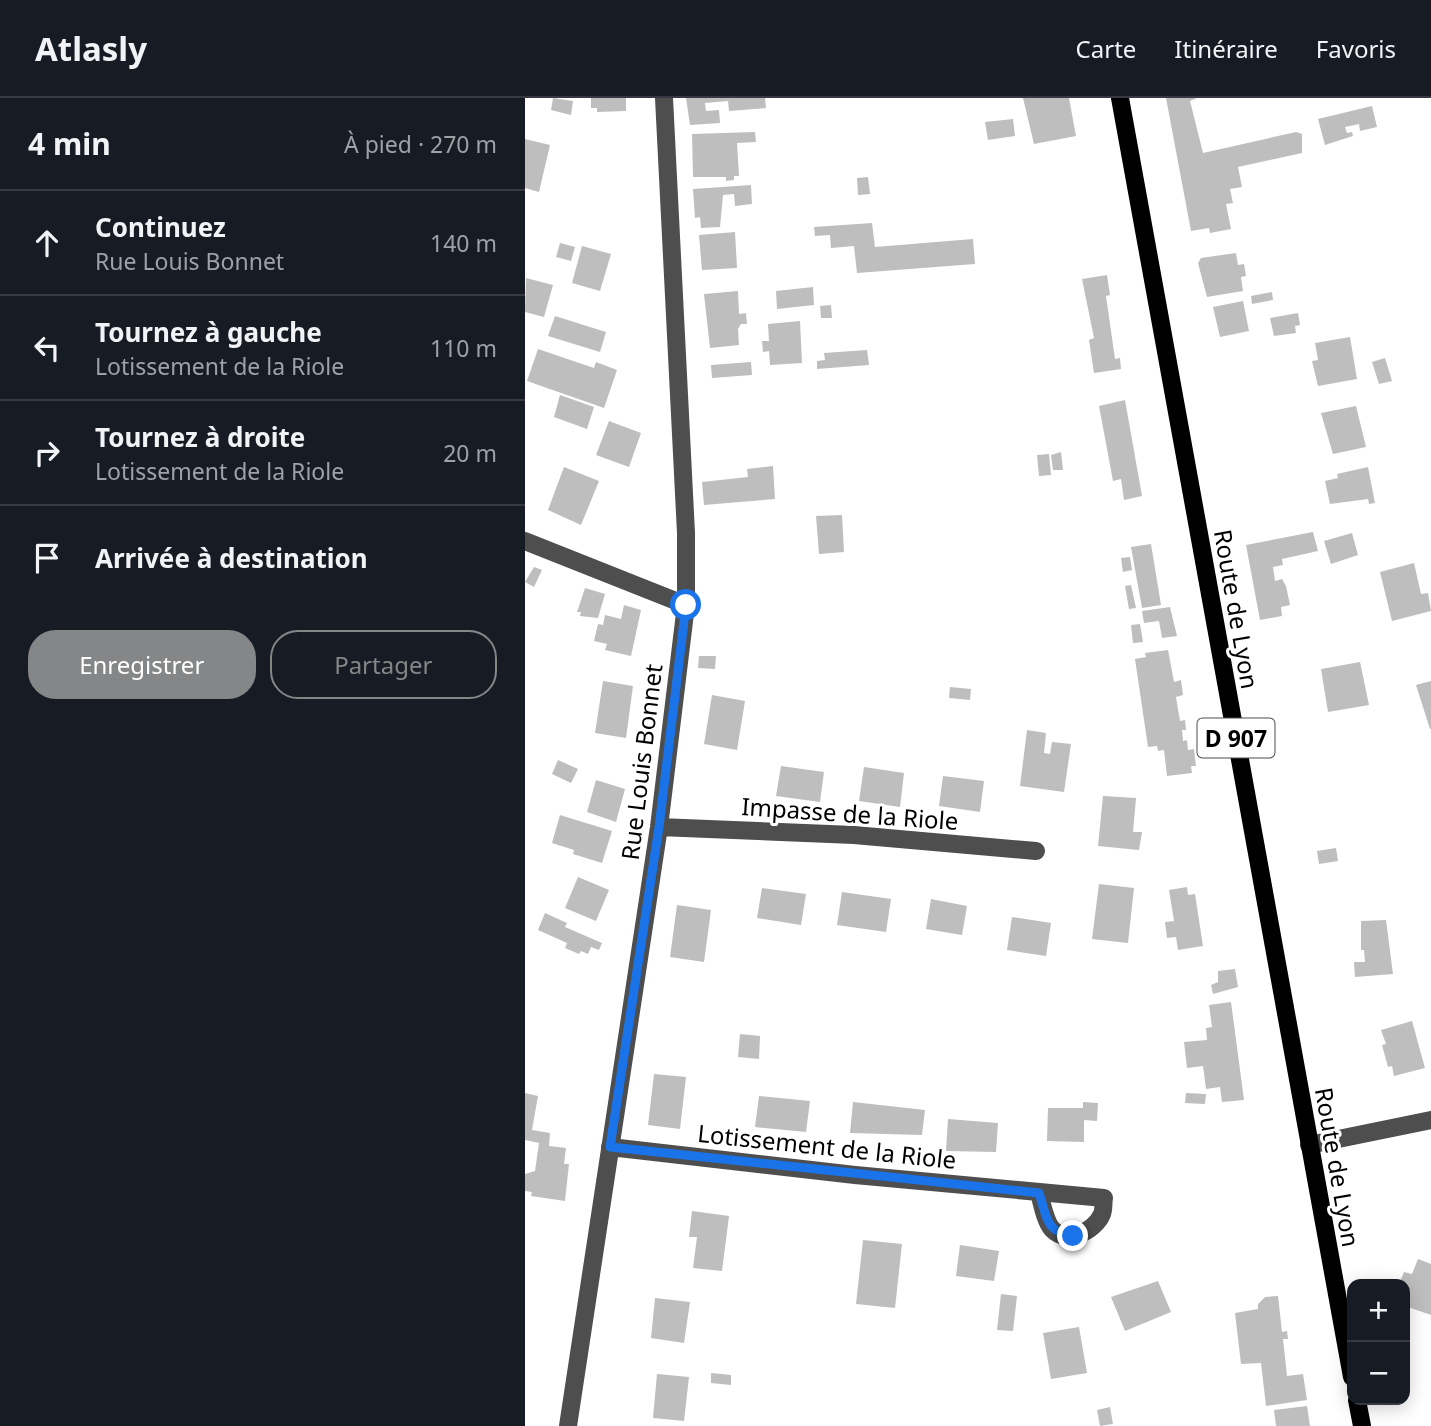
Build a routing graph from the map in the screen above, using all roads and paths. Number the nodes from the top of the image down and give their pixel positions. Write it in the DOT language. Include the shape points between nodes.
graph roads {
  1 [pos="664,98"];
  2 [pos="1120,98"];
  3 [pos="525,541"];
  4 [pos="686,605"];
  5 [pos="659,827"];
  6 [pos="1037,851"];
  7 [pos="1431,1120"];
  8 [pos="1309,1144"];
  9 [pos="610,1147"];
  10 [pos="1039,1193"];
  11 [pos="1347,1350"];
  12 [pos="1358,1405"];
  13 [pos="568,1426"];
  14 [pos="1361,1426"];
  1 -- 4 [label="street, Rue Louis Bonnet"];
  2 -- 8 [label="main road, Route de Lyon / D 907"];
  3 -- 4 [label="street"];
  4 -- 5 [label="street, Rue Louis Bonnet"];
  5 -- 6 [label="street, Impasse de la Riole" via="855,835"];
  5 -- 9 [label="street, Rue Louis Bonnet"];
  7 -- 8 [label="street"];
  8 -- 11 [label="main road, Route de Lyon / D 907"];
  9 -- 10 [label="street, Lotissement de la Riole"];
  9 -- 13 [label="street, Rue Louis Bonnet"];
  12 -- 14 [label="main road"];
}
